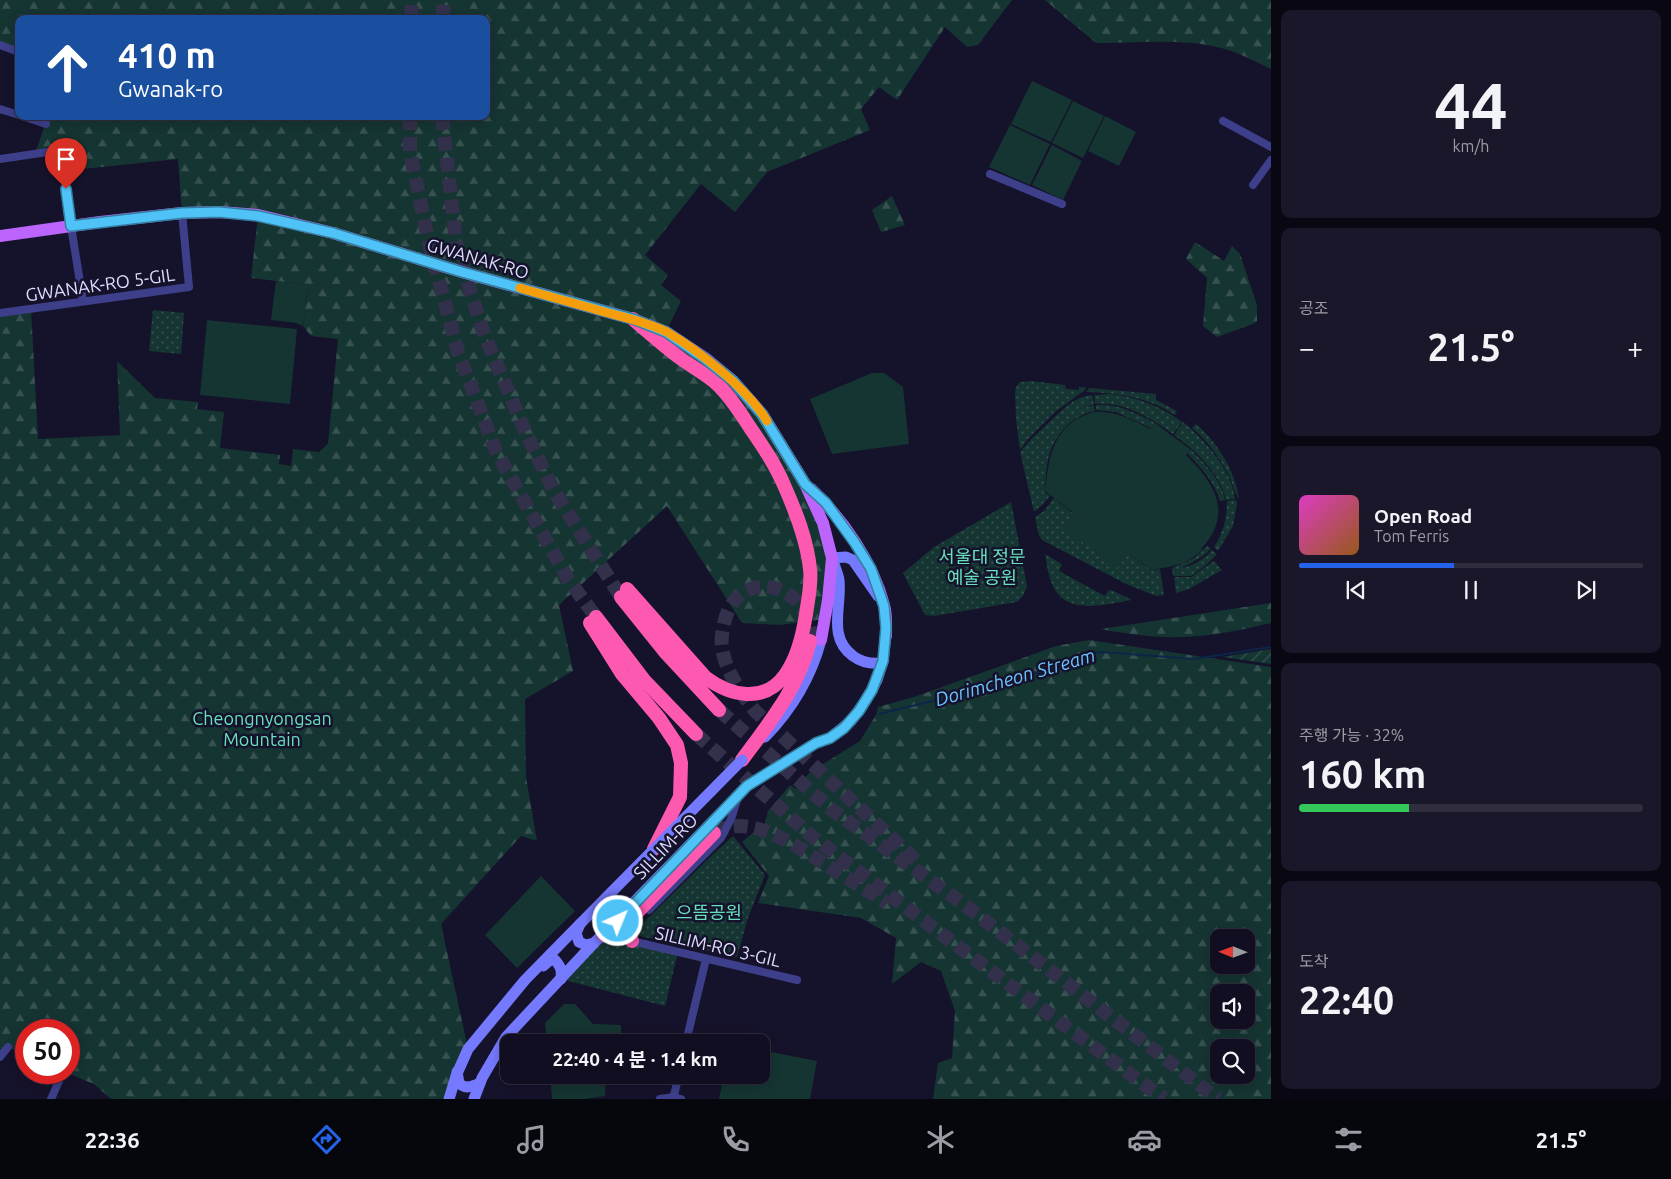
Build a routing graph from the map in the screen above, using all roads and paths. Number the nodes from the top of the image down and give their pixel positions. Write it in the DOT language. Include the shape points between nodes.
graph roads {
  1 [pos="0,45"];
  2 [pos="15,51"];
  3 [pos="0,109"];
  4 [pos="15,114"];
  5 [pos="34,120"];
  6 [pos="1223,121"];
  7 [pos="46,124"];
  8 [pos="1271,147"];
  9 [pos="0,159"];
  10 [pos="1271,160"];
  11 [pos="990,174"];
  12 [pos="1252,185"];
  13 [pos="1062,204"];
  14 [pos="182,213"];
  15 [pos="71,226"];
  16 [pos="0,236"];
  17 [pos="83,301"];
  18 [pos="0,313"];
  19 [pos="633,319"];
  20 [pos="805,484"];
  21 [pos="832,558"];
  22 [pos="884,606"];
  23 [pos="886,636"];
  24 [pos="816,641"];
  25 [pos="882,663"];
  26 [pos="719,710"];
  27 [pos="696,734"];
  28 [pos="742,760"];
  29 [pos="738,797"];
  30 [pos="714,834"];
  31 [pos="653,852"];
  32 [pos="628,922"];
  33 [pos="580,924"];
  34 [pos="599,939"];
  35 [pos="632,941"];
  36 [pos="706,958"];
  37 [pos="532,972"];
  38 [pos="560,979"];
  39 [pos="797,980"];
  40 [pos="688,1034"];
  41 [pos="8,1047"];
  42 [pos="0,1057"];
  43 [pos="457,1072"];
  44 [pos="480,1083"];
  45 [pos="58,1084"];
  46 [pos="678,1084"];
  47 [pos="676,1098"];
  48 [pos="51,1099"];
  49 [pos="449,1099"];
  50 [pos="474,1099"];
  51 [pos="660,1099"];
  1 -- 2 [label="street"];
  3 -- 4 [label="street"];
  5 -- 7 [label="street"];
  6 -- 8 [label="street"];
  9 -- 15 [label="street" via="61,150"];
  10 -- 12 [label="street"];
  11 -- 13 [label="street"];
  14 -- 15 [label="main road, GWANAK-RO"];
  14 -- 17 [label="street, GWANAK-RO 5-GIL" via="190,287"];
  14 -- 19 [label="main road, GWANAK-RO" via="239,213 284,221"];
  15 -- 16 [label="main road, GWANAK-RO"];
  15 -- 17 [label="street"];
  17 -- 18 [label="street, GWANAK-RO 5-GIL"];
  19 -- 20 [label="main road, GWANAK-RO" via="666,332 733,381 762,414"];
  19 -- 26 [label="highway" via="717,384 736,406 768,454 783,484 800,525 811,570 804,629 796,654 780,680 767,690 754,694 736,694 705,676 624,593 672,659"];
  20 -- 21 [label="main road, GWANAK-RO" via="823,523"];
  20 -- 22 [label="main road, GWANAK-RO" via="826,503 855,543 871,569"];
  21 -- 22 [label="main road" via="853,560"];
  21 -- 24 [label="main road, GWANAK-RO" via="828,600"];
  21 -- 25 [label="main road" via="839,580 837,626 841,642 857,659 870,664"];
  22 -- 23 [label="main road, GWANAK-RO"];
  23 -- 25 [label="main road, SILLIM-RO"];
  24 -- 28 [label="highway" via="787,698"];
  25 -- 29 [label="main road, SILLIM-RO" via="872,690 844,728 747,786"];
  27 -- 31 [label="highway" via="593,620 622,674 659,718 676,745 681,763 680,797"];
  28 -- 31 [label="main road, SILLIM-RO, bridge"];
  29 -- 34 [label="main road, SILLIM-RO"];
  29 -- 35 [label="street, SILLIM-RO 3-GIL" via="721,838 632,927"];
  30 -- 32 [label="highway"];
  31 -- 33 [label="main road, SILLIM-RO, bridge"];
  32 -- 34 [label="highway"];
  32 -- 35 [label="highway" via="626,932"];
  33 -- 34 [label="main road" via="576,933 578,942 586,945"];
  33 -- 37 [label="main road, SILLIM-RO"];
  34 -- 35 [label="street, SILLIM-RO 3-GIL"];
  34 -- 38 [label="main road, SILLIM-RO, bridge"];
  35 -- 36 [label="street, SILLIM-RO 3-GIL"];
  36 -- 39 [label="street, SILLIM-RO 3-GIL"];
  36 -- 40 [label="street"];
  37 -- 38 [label="main road" via="555,960 562,970"];
  37 -- 43 [label="main road, SILLIM-RO" via="468,1049"];
  38 -- 44 [label="main road, SILLIM-RO, bridge" via="506,1037"];
  41 -- 42 [label="street"];
  43 -- 44 [label="main road, bridge" via="463,1086"];
  43 -- 49 [label="main road, SILLIM-RO"];
  44 -- 50 [label="main road, SILLIM-RO, bridge"];
  45 -- 48 [label="street"];
  46 -- 47 [label="street"];
  47 -- 51 [label="street"];
}
